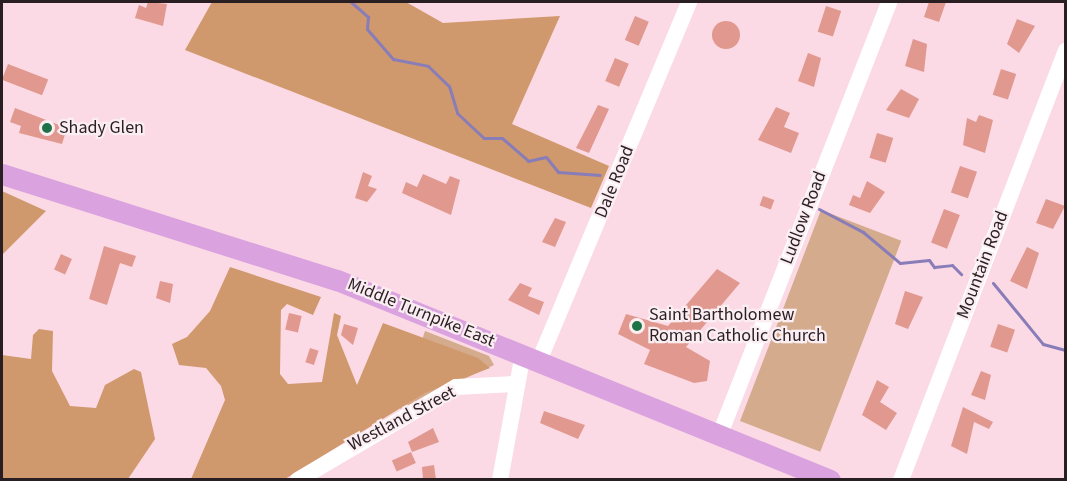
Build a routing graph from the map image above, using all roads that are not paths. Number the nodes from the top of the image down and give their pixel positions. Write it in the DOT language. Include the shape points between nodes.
graph roads {
  1 [pos="689,2"];
  2 [pos="889,2"];
  3 [pos="1065,51"];
  4 [pos="2,174"];
  5 [pos="531,357"];
  6 [pos="515,384"];
  7 [pos="720,434"];
  8 [pos="298,480"];
  9 [pos="500,480"];
  10 [pos="830,480"];
  11 [pos="901,480"];
  1 -- 5 [label="street, Dale Road"];
  2 -- 7 [label="street, Ludlow Road"];
  3 -- 11 [label="street, Mountain Road"];
  4 -- 5 [label="main road, Middle Turnpike East" via="337,280"];
  5 -- 6 [label="street, Dale Road"];
  5 -- 7 [label="main road, Middle Turnpike East"];
  6 -- 8 [label="street, Westland Street" via="456,387"];
  6 -- 9 [label="street, Dale Road"];
  7 -- 10 [label="main road, Middle Turnpike East"];
}
